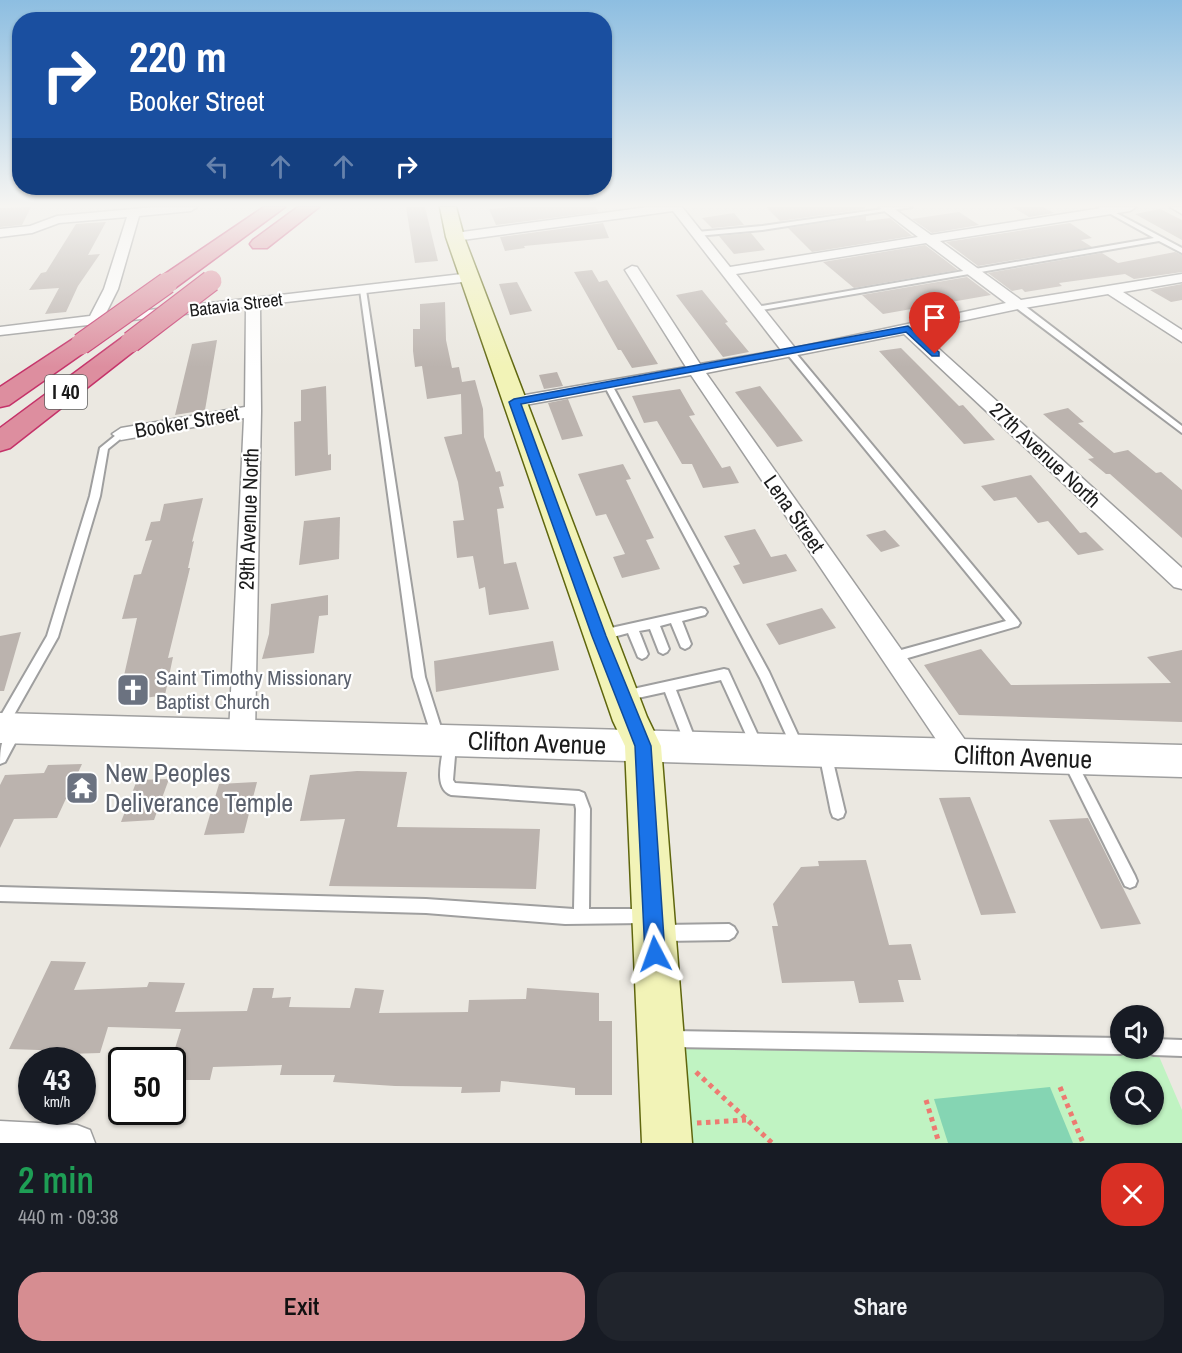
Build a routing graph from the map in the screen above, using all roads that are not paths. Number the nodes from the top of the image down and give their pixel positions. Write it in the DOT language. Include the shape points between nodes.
graph roads {
  1 [pos="120,260"];
  2 [pos="199,260"];
  3 [pos="464,260"];
  4 [pos="720,260"];
  5 [pos="796,260"];
  6 [pos="958,260"];
  7 [pos="1035,260"];
  8 [pos="632,270"];
  9 [pos="729,271"];
  10 [pos="972,271"];
  11 [pos="220,274"];
  12 [pos="471,277"];
  13 [pos="1182,278"];
  14 [pos="363,290"];
  15 [pos="1111,290"];
  16 [pos="253,304"];
  17 [pos="1018,305"];
  18 [pos="756,309"];
  19 [pos="94,322"];
  20 [pos="908,329"];
  21 [pos="0,332"];
  22 [pos="1182,337"];
  23 [pos="791,353"];
  24 [pos="695,370"];
  25 [pos="608,385"];
  26 [pos="0,399"];
  27 [pos="514,402"];
  28 [pos="253,411"];
  29 [pos="1182,430"];
  30 [pos="121,434"];
  31 [pos="0,442"];
  32 [pos="1182,581"];
  33 [pos="701,612"];
  34 [pos="675,618"];
  35 [pos="653,623"];
  36 [pos="632,628"];
  37 [pos="599,636"];
  38 [pos="685,644"];
  39 [pos="663,649"];
  40 [pos="642,654"];
  41 [pos="894,657"];
  42 [pos="666,683"];
  43 [pos="623,696"];
  44 [pos="9,728"];
  45 [pos="242,734"];
  46 [pos="444,740"];
  47 [pos="643,746"];
  48 [pos="692,747"];
  49 [pos="758,749"];
  50 [pos="812,751"];
  51 [pos="961,755"];
  52 [pos="0,758"];
  53 [pos="1067,758"];
  54 [pos="1182,761"];
  55 [pos="838,812"];
  56 [pos="1130,881"];
  57 [pos="0,894"];
  58 [pos="581,917"];
  59 [pos="653,925"];
  60 [pos="729,932"];
  61 [pos="660,1038"];
  62 [pos="1110,1046"];
  63 [pos="1164,1047"];
  64 [pos="1182,1048"];
  65 [pos="0,1140"];
  66 [pos="77,1143"];
  67 [pos="667,1143"];
  1 -- 19 [label="street" via="111,289"];
  2 -- 26 [label="highway, I 40, bridge"];
  3 -- 12 [label="main road"];
  4 -- 9 [label="street"];
  5 -- 9 [label="street"];
  6 -- 10 [label="street"];
  7 -- 10 [label="lane"];
  8 -- 24 [label="street, Lena Street"];
  9 -- 18 [label="street"];
  10 -- 17 [label="street"];
  10 -- 18 [label="lane"];
  11 -- 31 [label="highway, I 40, bridge"];
  12 -- 14 [label="street, Batavia Street"];
  12 -- 27 [label="main road"];
  13 -- 15 [label="street"];
  14 -- 16 [label="street, Batavia Street"];
  14 -- 46 [label="lane" via="419,677"];
  15 -- 17 [label="street"];
  15 -- 22 [label="street"];
  16 -- 19 [label="street, Batavia Street"];
  16 -- 28 [label="street, 29th Avenue North"];
  17 -- 20 [label="street"];
  17 -- 29 [label="lane"];
  18 -- 23 [label="street"];
  19 -- 21 [label="street, Batavia Street"];
  20 -- 23 [label="street"];
  20 -- 32 [label="street, 27th Avenue North"];
  23 -- 24 [label="street"];
  23 -- 41 [label="lane" via="1014,623"];
  24 -- 25 [label="street"];
  24 -- 41 [label="street, Lena Street"];
  25 -- 27 [label="street"];
  25 -- 50 [label="lane" via="765,676"];
  27 -- 37 [label="main road"];
  28 -- 30 [label="street, Booker Street"];
  28 -- 45 [label="street, 29th Avenue North"];
  30 -- 44 [label="lane" via="104,448 95,496 52,637"];
  33 -- 34 [label="lane"];
  34 -- 35 [label="lane"];
  34 -- 38 [label="lane"];
  35 -- 36 [label="lane"];
  35 -- 39 [label="lane"];
  36 -- 37 [label="lane"];
  36 -- 40 [label="lane"];
  37 -- 43 [label="main road"];
  41 -- 51 [label="street, Lena Street"];
  42 -- 43 [label="lane"];
  42 -- 48 [label="lane"];
  42 -- 49 [label="lane" via="699,674 724,674"];
  43 -- 47 [label="main road"];
  44 -- 45 [label="street, Clifton Avenue"];
  44 -- 52 [label="lane"];
  45 -- 46 [label="street, Clifton Avenue"];
  46 -- 47 [label="street, Clifton Avenue"];
  46 -- 58 [label="lane" via="446,781 451,789 579,798 583,809"];
  47 -- 48 [label="street, Clifton Avenue"];
  47 -- 59 [label="main road"];
  48 -- 49 [label="street, Clifton Avenue"];
  49 -- 50 [label="street, Clifton Avenue"];
  50 -- 51 [label="street, Clifton Avenue"];
  50 -- 55 [label="lane"];
  51 -- 53 [label="street, Clifton Avenue"];
  53 -- 54 [label="street, Clifton Avenue"];
  53 -- 56 [label="lane"];
  57 -- 58 [label="lane" via="426,906"];
  58 -- 59 [label="lane"];
  59 -- 60 [label="lane"];
  59 -- 61 [label="main road"];
  61 -- 62 [label="lane"];
  61 -- 67 [label="main road"];
  63 -- 64 [label="lane"];
  65 -- 66 [label="street"];
}
